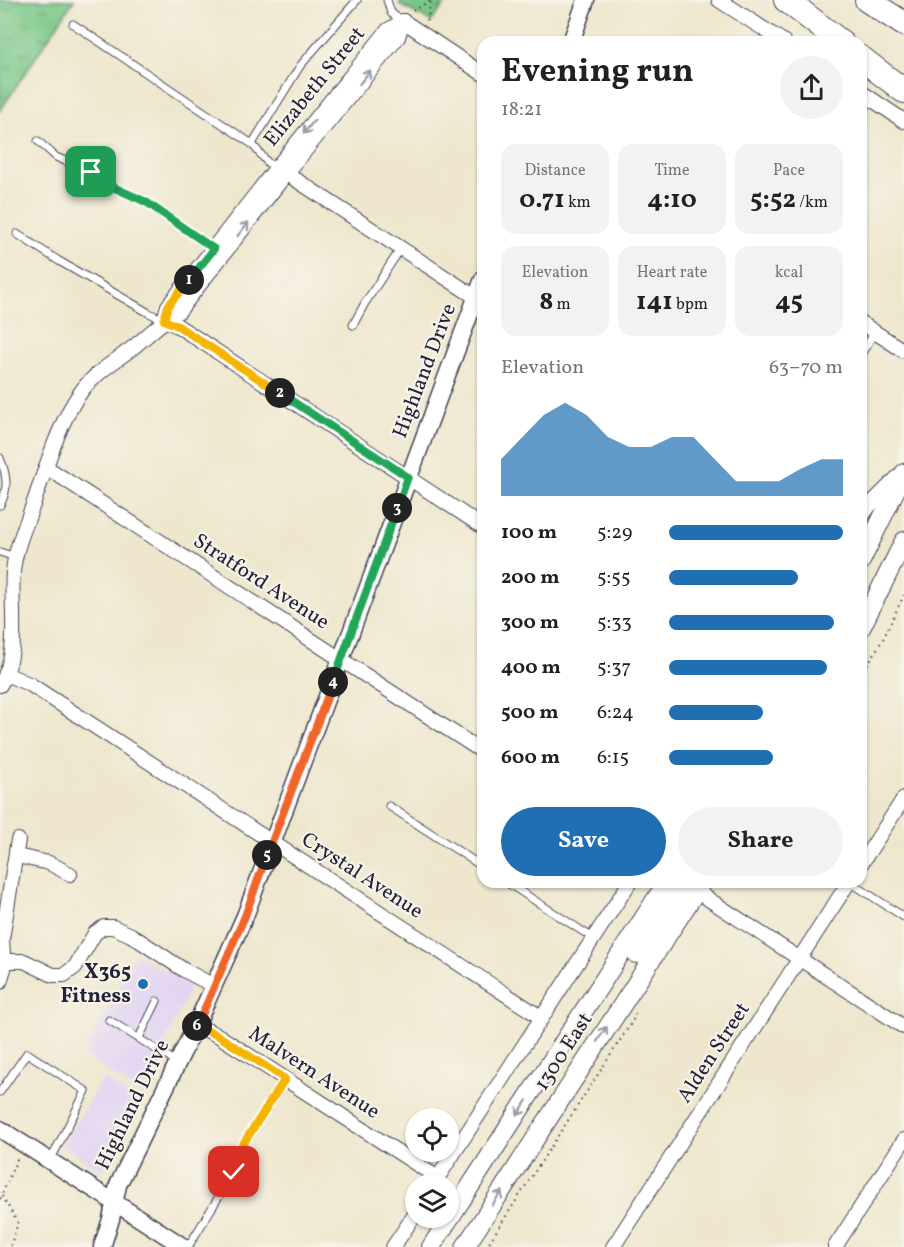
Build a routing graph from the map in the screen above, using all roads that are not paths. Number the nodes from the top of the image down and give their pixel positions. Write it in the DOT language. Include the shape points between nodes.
graph roads {
  1 [pos="357,0"];
  2 [pos="387,0"];
  3 [pos="586,0"];
  4 [pos="719,0"];
  5 [pos="786,0"];
  6 [pos="867,0"];
  7 [pos="409,16"];
  8 [pos="73,24"];
  9 [pos="904,24"];
  10 [pos="573,36"];
  11 [pos="775,36"];
  12 [pos="833,36"];
  13 [pos="867,63"];
  14 [pos="477,69"];
  15 [pos="904,91"];
  16 [pos="867,96"];
  17 [pos="904,121"];
  18 [pos="38,141"];
  19 [pos="252,144"];
  20 [pos="281,170"];
  21 [pos="17,234"];
  22 [pos="401,248"];
  23 [pos="218,252"];
  24 [pos="477,298"];
  25 [pos="477,307"];
  26 [pos="164,320"];
  27 [pos="353,325"];
  28 [pos="867,326"];
  29 [pos="875,332"];
  30 [pos="867,345"];
  31 [pos="904,351"];
  32 [pos="0,459"];
  33 [pos="46,467"];
  34 [pos="904,472"];
  35 [pos="408,477"];
  36 [pos="0,505"];
  37 [pos="867,509"];
  38 [pos="477,523"];
  39 [pos="904,541"];
  40 [pos="867,549"];
  41 [pos="0,552"];
  42 [pos="15,557"];
  43 [pos="867,616"];
  44 [pos="342,660"];
  45 [pos="3,679"];
  46 [pos="477,748"];
  47 [pos="904,798"];
  48 [pos="389,806"];
  49 [pos="18,840"];
  50 [pos="271,843"];
  51 [pos="867,855"];
  52 [pos="17,856"];
  53 [pos="477,863"];
  54 [pos="70,874"];
  55 [pos="515,888"];
  56 [pos="626,888"];
  57 [pos="663,888"];
  58 [pos="692,888"];
  59 [pos="695,888"];
  60 [pos="701,888"];
  61 [pos="845,888"];
  62 [pos="858,888"];
  63 [pos="904,917"];
  64 [pos="593,938"];
  65 [pos="800,959"];
  66 [pos="4,961"];
  67 [pos="608,976"];
  68 [pos="0,982"];
  69 [pos="214,986"];
  70 [pos="157,1001"];
  71 [pos="542,1018"];
  72 [pos="109,1020"];
  73 [pos="196,1025"];
  74 [pos="904,1027"];
  75 [pos="139,1038"];
  76 [pos="178,1063"];
  77 [pos="285,1079"];
  78 [pos="0,1092"];
  79 [pos="0,1129"];
  80 [pos="904,1140"];
  81 [pos="50,1161"];
  82 [pos="424,1174"];
  83 [pos="441,1174"];
  84 [pos="114,1202"];
  85 [pos="406,1228"];
  86 [pos="102,1247"];
  87 [pos="186,1247"];
  88 [pos="393,1247"];
  89 [pos="431,1247"];
  90 [pos="465,1247"];
  91 [pos="613,1247"];
  92 [pos="835,1247"];
  1 -- 19 [label="lane" via="300,66"];
  2 -- 7 [label="lane" via="391,13"];
  3 -- 10 [label="street"];
  4 -- 11 [label="street"];
  5 -- 12 [label="highway"];
  6 -- 9 [label="highway"];
  7 -- 14 [label="street"];
  7 -- 20 [label="street, Elizabeth Street" via="388,30"];
  8 -- 19 [label="lane"];
  13 -- 15 [label="highway"];
  16 -- 17 [label="street"];
  18 -- 23 [label="lane" via="56,157 146,202"];
  19 -- 20 [label="lane" via="268,163"];
  20 -- 22 [label="street"];
  20 -- 23 [label="street, Elizabeth Street"];
  21 -- 26 [label="lane"];
  22 -- 24 [label="street"];
  22 -- 27 [label="lane"];
  23 -- 26 [label="street, Elizabeth Street" via="168,306"];
  25 -- 35 [label="street, Highland Drive"];
  26 -- 33 [label="street, Elizabeth Street" via="83,389 69,411"];
  26 -- 35 [label="street"];
  28 -- 29 [label="street"];
  29 -- 30 [label="lane"];
  29 -- 31 [label="street"];
  32 -- 36 [label="lane" via="7,482"];
  33 -- 42 [label="street, Elizabeth Street"];
  33 -- 44 [label="street, Stratford Avenue"];
  34 -- 37 [label="street"];
  34 -- 40 [label="main road"];
  35 -- 38 [label="street"];
  35 -- 44 [label="street, Highland Drive"];
  39 -- 43 [label="main road"];
  41 -- 42 [label="lane"];
  42 -- 45 [label="street, Elizabeth Street" via="13,640"];
  44 -- 46 [label="street, Stratford Avenue"];
  44 -- 50 [label="street, Highland Drive"];
  45 -- 50 [label="street, Crystal Avenue" via="31,685"];
  47 -- 51 [label="street"];
  48 -- 53 [label="lane"];
  49 -- 52 [label="street"];
  50 -- 69 [label="street, Highland Drive"];
  50 -- 71 [label="street, Crystal Avenue"];
  52 -- 54 [label="street" via="49,863"];
  52 -- 66 [label="street" via="2,939"];
  55 -- 64 [label="lane"];
  56 -- 64 [label="street"];
  57 -- 67 [label="main road, 1300 East"];
  58 -- 67 [label="main road" via="674,899 635,955"];
  90 -- 59 [label="main road, 1300 East, one-way"];
  60 -- 65 [label="street"];
  61 -- 65 [label="street, Alden Street"];
  62 -- 63 [label="lane"];
  64 -- 71 [label="street"];
  65 -- 74 [label="street"];
  65 -- 91 [label="street, Alden Street"];
  66 -- 68 [label="street"];
  66 -- 69 [label="street" via="24,961 52,975 64,975 75,967 95,933 113,927"];
  67 -- 89 [label="main road, 1300 East, one-way"];
  69 -- 73 [label="street, Highland Drive"];
  70 -- 75 [label="lane"];
  71 -- 83 [label="street"];
  72 -- 75 [label="lane"];
  73 -- 76 [label="street, Highland Drive"];
  73 -- 77 [label="street, Malvern Avenue"];
  75 -- 76 [label="lane"];
  76 -- 84 [label="street, Highland Drive" via="118,1185"];
  77 -- 82 [label="street, Malvern Avenue"];
  77 -- 87 [label="lane" via="232,1161 234,1172"];
  78 -- 81 [label="lane" via="27,1053 86,1091"];
  79 -- 81 [label="street"];
  80 -- 92 [label="street"];
  81 -- 84 [label="street"];
  84 -- 86 [label="street, Highland Drive"];
  84 -- 87 [label="street"];
  85 -- 88 [label="street"];
}
